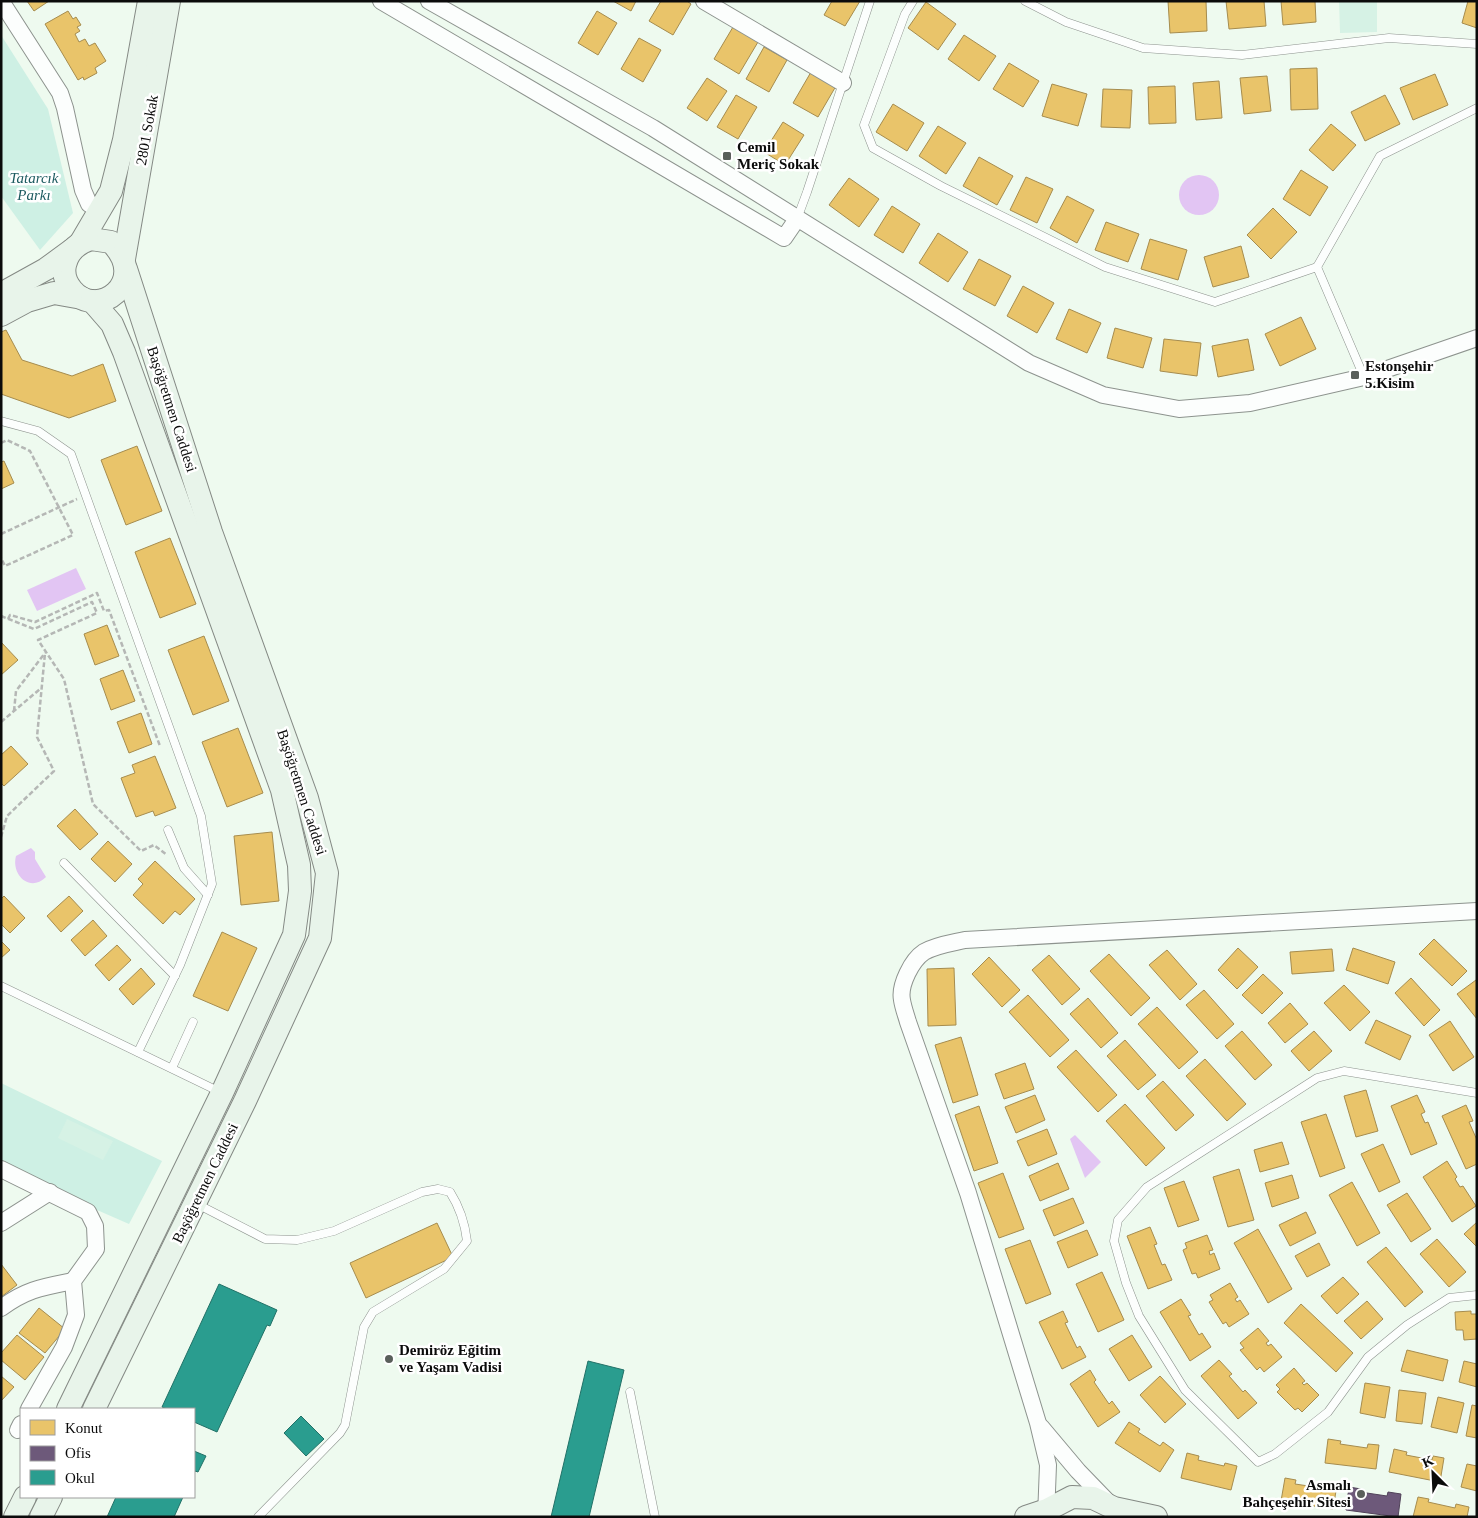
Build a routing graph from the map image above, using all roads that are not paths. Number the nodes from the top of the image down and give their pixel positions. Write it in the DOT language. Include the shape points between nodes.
graph roads {
  1 [pos="1,1"];
  2 [pos="149,1"];
  3 [pos="169,1"];
  4 [pos="381,1"];
  5 [pos="429,1"];
  6 [pos="704,1"];
  7 [pos="870,1"];
  8 [pos="913,1"];
  9 [pos="1026,1"];
  10 [pos="1477,44"];
  11 [pos="843,83"];
  12 [pos="1477,108"];
  13 [pos="100,211"];
  14 [pos="797,219"];
  15 [pos="76,246"];
  16 [pos="125,264"];
  17 [pos="1316,267"];
  18 [pos="1,294"];
  19 [pos="87,299"];
  20 [pos="1,315"];
  21 [pos="1477,338"];
  22 [pos="1364,377"];
  23 [pos="1,421"];
  24 [pos="168,830"];
  25 [pos="64,863"];
  26 [pos="208,896"];
  27 [pos="1477,911"];
  28 [pos="175,976"];
  29 [pos="1,986"];
  30 [pos="193,1022"];
  31 [pos="138,1052"];
  32 [pos="172,1068"];
  33 [pos="222,1093"];
  34 [pos="1477,1093"];
  35 [pos="1,1169"];
  36 [pos="50,1192"];
  37 [pos="195,1203"];
  38 [pos="1,1223"];
  39 [pos="73,1281"];
  40 [pos="1477,1295"];
  41 [pos="1,1308"];
  42 [pos="630,1392"];
  43 [pos="30,1408"];
  44 [pos="68,1408"];
  45 [pos="94,1408"];
  46 [pos="1038,1423"];
  47 [pos="24,1498"];
  48 [pos="50,1498"];
  49 [pos="1116,1512"];
  50 [pos="1047,1513"];
  51 [pos="15,1517"];
  52 [pos="41,1517"];
  53 [pos="258,1517"];
  54 [pos="655,1517"];
  55 [pos="1026,1517"];
  56 [pos="1156,1517"];
  1 -- 13 [label="street" via="60,93 82,190 89,204"];
  2 -- 13 [label="street, 2801 Sokak" via="124,140 111,192"];
  3 -- 16 [label="street, 2801 Sokak"];
  4 -- 14 [label="street" via="784,238"];
  5 -- 14 [label="street" via="653,128"];
  6 -- 11 [label="street"];
  7 -- 11 [label="lane"];
  8 -- 17 [label="lane" via="905,14 864,124 873,148 941,186 1105,267 1215,302"];
  9 -- 10 [label="lane" via="1066,22 1143,48 1242,55 1390,38"];
  11 -- 14 [label="lane"];
  12 -- 17 [label="lane" via="1380,156"];
  13 -- 15 [label="street, 2801 Sokak"];
  14 -- 22 [label="street" via="1029,363 1103,396 1179,409 1250,404"];
  15 -- 16 [label="street, Başöğretmen Caddesi" via="91,239 111,242"];
  15 -- 18 [label="street, 2801 Sokak" via="46,269"];
  15 -- 19 [label="street, Başöğretmen Caddesi" via="67,257 65,276 74,292"];
  16 -- 19 [label="street" via="125,279 116,292 103,300"];
  16 -- 37 [label="street, Başöğretmen Caddesi" via="211,532 307,798 327,873 320,938"];
  17 -- 22 [label="lane"];
  19 -- 20 [label="street" via="54,294 26,301"];
  19 -- 33 [label="street, Başöğretmen Caddesi" via="112,324 124,352 282,790 299,865 300,891 294,934"];
  21 -- 22 [label="street"];
  23 -- 26 [label="lane" via="38,431 71,454 201,816 212,884"];
  24 -- 26 [label="lane" via="184,868"];
  25 -- 28 [label="lane"];
  26 -- 28 [label="lane"];
  27 -- 46 [label="street" via="966,940 923,953 911,966 901,998 968,1193"];
  28 -- 31 [label="lane"];
  29 -- 31 [label="lane"];
  30 -- 32 [label="lane"];
  31 -- 32 [label="lane"];
  32 -- 33 [label="lane"];
  33 -- 44 [label="street, Başöğretmen Caddesi"];
  34 -- 40 [label="lane" via="1344,1071 1317,1078 1147,1187 1118,1220 1114,1241 1139,1316 1185,1390 1258,1462 1275,1454 1328,1412 1368,1357 1407,1325 1449,1298"];
  35 -- 36 [label="street"];
  36 -- 38 [label="street"];
  36 -- 39 [label="street" via="88,1212 95,1226 96,1249"];
  37 -- 45 [label="street, Başöğretmen Caddesi"];
  37 -- 53 [label="lane" via="265,1239 297,1240 334,1231 422,1192 438,1189 450,1192 466,1231 467,1241 444,1269 373,1312 364,1327 340,1433"];
  39 -- 41 [label="street" via="36,1288"];
  39 -- 43 [label="street" via="76,1315 64,1347"];
  42 -- 54 [label="lane"];
  46 -- 49 [label="street"];
  46 -- 50 [label="street" via="1048,1466"];
  47 -- 51 [label="street"];
  48 -- 52 [label="street"];
  49 -- 50 [label="street" via="1093,1498 1072,1498"];
  49 -- 56 [label="street"];
  50 -- 55 [label="street"];
}
